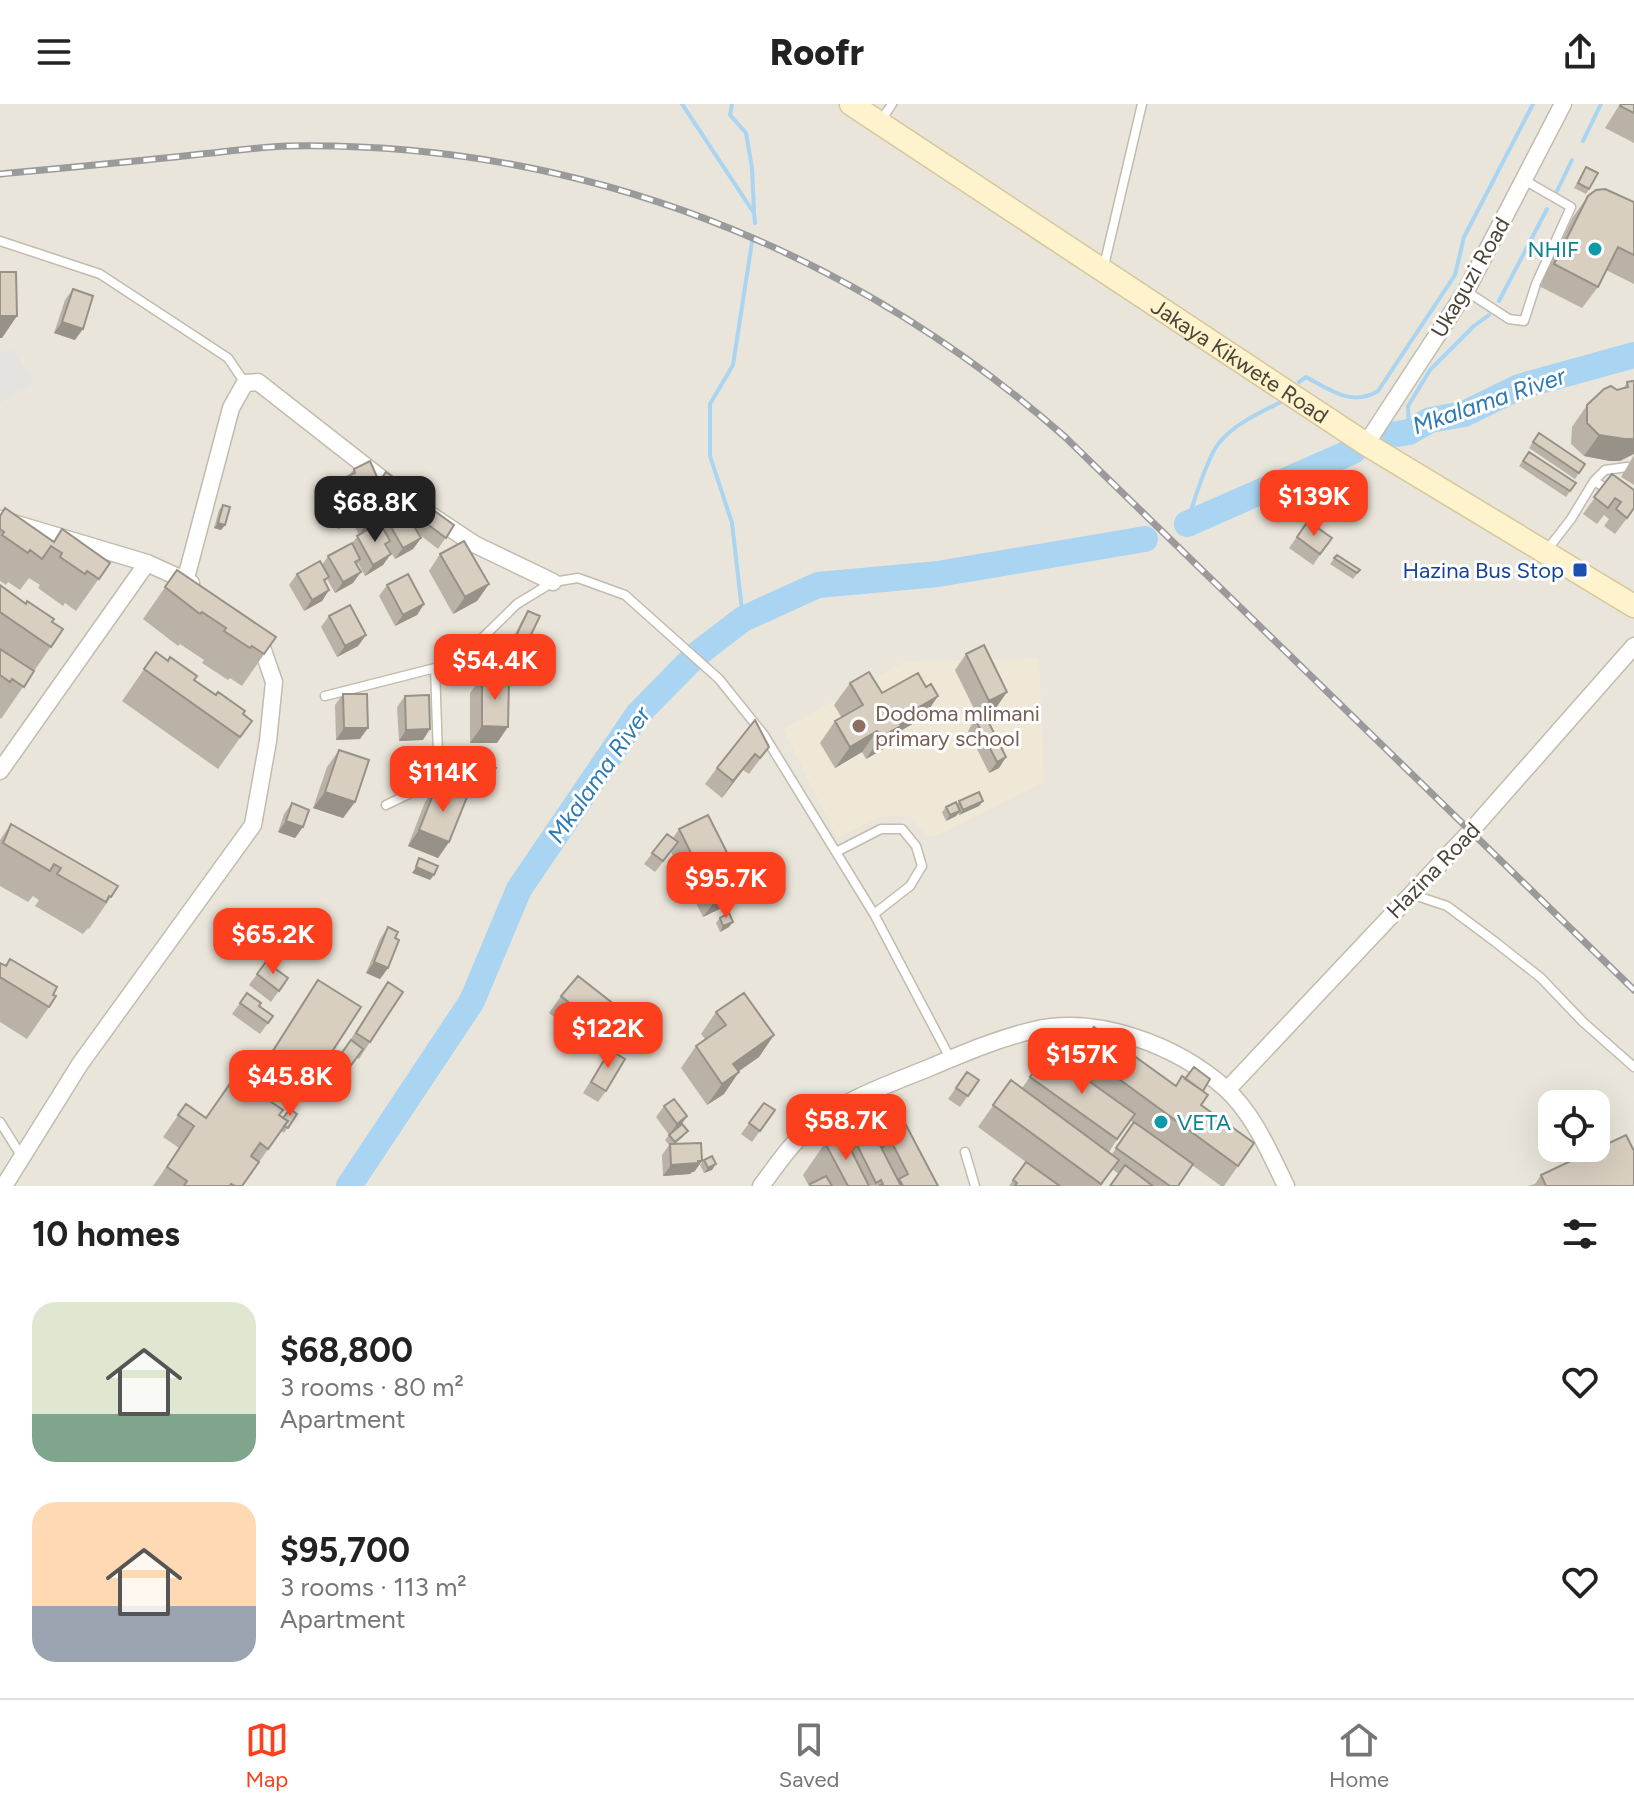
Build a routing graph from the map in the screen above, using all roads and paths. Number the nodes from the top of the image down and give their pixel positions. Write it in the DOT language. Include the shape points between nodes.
graph roads {
  1 [pos="851,104"];
  2 [pos="1142,104"];
  3 [pos="1563,104"];
  4 [pos="886,113"];
  5 [pos="1524,180"];
  6 [pos="0,241"];
  7 [pos="1103,270"];
  8 [pos="1466,291"];
  9 [pos="245,383"];
  10 [pos="1366,444"];
  11 [pos="1627,467"];
  12 [pos="1594,481"];
  13 [pos="1621,497"];
  14 [pos="0,519"];
  15 [pos="1546,550"];
  16 [pos="147,563"];
  17 [pos="186,578"];
  18 [pos="553,582"];
  19 [pos="209,597"];
  20 [pos="1634,606"];
  21 [pos="240,622"];
  22 [pos="1634,646"];
  23 [pos="435,668"];
  24 [pos="325,696"];
  25 [pos="0,771"];
  26 [pos="386,805"];
  27 [pos="836,852"];
  28 [pos="1410,894"];
  29 [pos="874,914"];
  30 [pos="950,1059"];
  31 [pos="1634,1067"];
  32 [pos="1227,1090"];
  33 [pos="0,1122"];
  34 [pos="965,1152"];
  35 [pos="22,1157"];
  36 [pos="1280,1185"];
  37 [pos="4,1186"];
  38 [pos="761,1186"];
  39 [pos="975,1186"];
  1 -- 4 [label="main road, Jakaya Kikwete Road"];
  2 -- 7 [label="lane"];
  3 -- 5 [label="street, Ukaguzi Road"];
  4 -- 7 [label="main road, Jakaya Kikwete Road"];
  5 -- 8 [label="street, Ukaguzi Road"];
  5 -- 8 [label="lane" via="1571,207 1524,321 1509,319"];
  6 -- 9 [label="lane" via="100,274 228,358"];
  7 -- 10 [label="main road, Jakaya Kikwete Road"];
  8 -- 10 [label="street, Ukaguzi Road"];
  9 -- 17 [label="street" via="231,408"];
  9 -- 18 [label="street" via="258,382 474,544"];
  10 -- 15 [label="main road, Jakaya Kikwete Road"];
  11 -- 12 [label="lane" via="1605,470"];
  12 -- 13 [label="lane"];
  12 -- 15 [label="lane"];
  14 -- 16 [label="street"];
  15 -- 20 [label="main road, Jakaya Kikwete Road"];
  16 -- 17 [label="street"];
  16 -- 25 [label="street"];
  17 -- 19 [label="street"];
  18 -- 23 [label="lane" via="517,604 466,654"];
  18 -- 27 [label="lane" via="578,578 625,595 696,655 764,735"];
  21 -- 35 [label="street" via="263,650 274,682 253,825 80,1064"];
  22 -- 28 [label="street, Hazina Road"];
  23 -- 24 [label="lane"];
  23 -- 26 [label="lane" via="438,755 413,792"];
  27 -- 29 [label="lane"];
  27 -- 29 [label="lane" via="881,829 902,829 916,846 922,866 910,886"];
  28 -- 31 [label="lane" via="1447,906 1494,941"];
  28 -- 32 [label="street, Hazina Road"];
  29 -- 30 [label="lane"];
  30 -- 32 [label="street" via="1036,1030 1095,1027 1148,1041 1188,1061"];
  30 -- 38 [label="street" via="850,1101 810,1127"];
  32 -- 36 [label="street" via="1264,1138"];
  33 -- 35 [label="lane"];
  34 -- 39 [label="lane"];
  35 -- 37 [label="street"];
}
